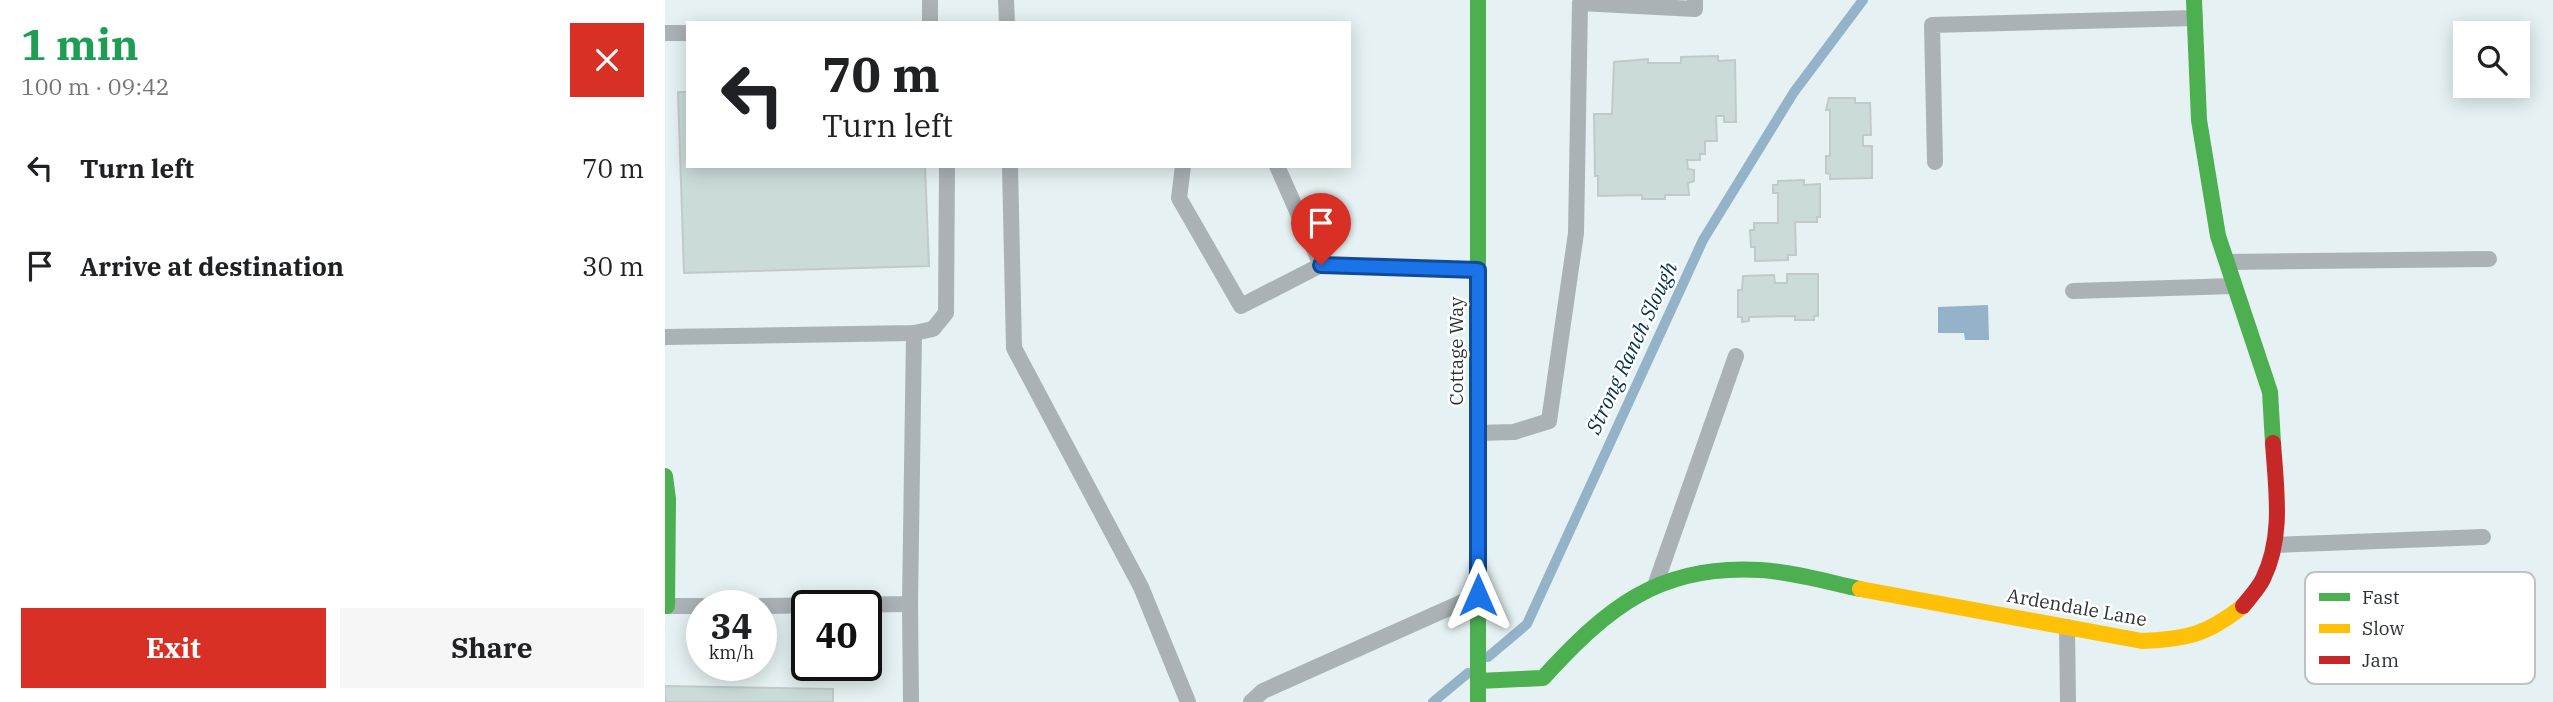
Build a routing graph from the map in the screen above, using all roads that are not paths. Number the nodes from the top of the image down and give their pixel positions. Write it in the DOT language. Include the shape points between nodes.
graph roads {
  1 [pos="930,0"];
  2 [pos="1006,0"];
  3 [pos="1478,0"];
  4 [pos="1695,0"];
  5 [pos="2195,0"];
  6 [pos="2195,18"];
  7 [pos="930,21"];
  8 [pos="1007,21"];
  9 [pos="665,33"];
  10 [pos="686,33"];
  11 [pos="1935,162"];
  12 [pos="947,168"];
  13 [pos="1010,168"];
  14 [pos="1183,168"];
  15 [pos="1278,168"];
  16 [pos="2489,259"];
  17 [pos="2227,262"];
  18 [pos="1321,265"];
  19 [pos="1478,270"];
  20 [pos="2234,286"];
  21 [pos="2073,290"];
  22 [pos="914,333"];
  23 [pos="665,337"];
  24 [pos="1736,356"];
  25 [pos="1477,433"];
  26 [pos="665,476"];
  27 [pos="666,512"];
  28 [pos="2483,537"];
  29 [pos="2274,545"];
  30 [pos="1655,585"];
  31 [pos="1478,595"];
  32 [pos="910,604"];
  33 [pos="666,606"];
  34 [pos="686,606"];
  35 [pos="777,606"];
  36 [pos="2067,627"];
  37 [pos="1478,681"];
  38 [pos="911,702"];
  39 [pos="1188,702"];
  40 [pos="1251,702"];
  41 [pos="1478,702"];
  42 [pos="2068,702"];
  1 -- 7 [label="lane"];
  2 -- 8 [label="lane"];
  3 -- 19 [label="street, Cottage Way"];
  4 -- 25 [label="lane" via="1695,9 1580,3 1576,233 1549,421 1514,432"];
  5 -- 6 [label="street, Ardendale Lane"];
  6 -- 11 [label="lane" via="1931,25"];
  6 -- 17 [label="street, Ardendale Lane" via="2199,120 2218,236"];
  9 -- 10 [label="lane"];
  12 -- 22 [label="lane" via="946,313 933,330"];
  13 -- 39 [label="lane" via="1014,348 1141,587"];
  14 -- 18 [label="lane" via="1179,198 1241,306"];
  15 -- 18 [label="lane"];
  16 -- 17 [label="lane"];
  17 -- 20 [label="street, Ardendale Lane"];
  18 -- 19 [label="lane"];
  19 -- 25 [label="street, Cottage Way"];
  20 -- 21 [label="lane"];
  20 -- 29 [label="street, Ardendale Lane" via="2270,392 2278,529"];
  22 -- 23 [label="lane"];
  22 -- 32 [label="lane"];
  24 -- 30 [label="lane"];
  25 -- 31 [label="street, Cottage Way"];
  26 -- 27 [label="street"];
  27 -- 33 [label="street"];
  28 -- 29 [label="lane"];
  29 -- 36 [label="street, Ardendale Lane" via="2262,582 2242,607 2213,627 2181,639 2142,641"];
  30 -- 36 [label="street, Ardendale Lane" via="1725,569 1761,570"];
  30 -- 37 [label="street, Ardendale Lane" via="1614,607 1584,632 1543,678"];
  31 -- 37 [label="street, Cottage Way"];
  31 -- 40 [label="lane" via="1263,691"];
  32 -- 35 [label="lane"];
  32 -- 38 [label="lane"];
  33 -- 34 [label="lane"];
  36 -- 42 [label="lane"];
  37 -- 41 [label="street, Cottage Way"];
}
